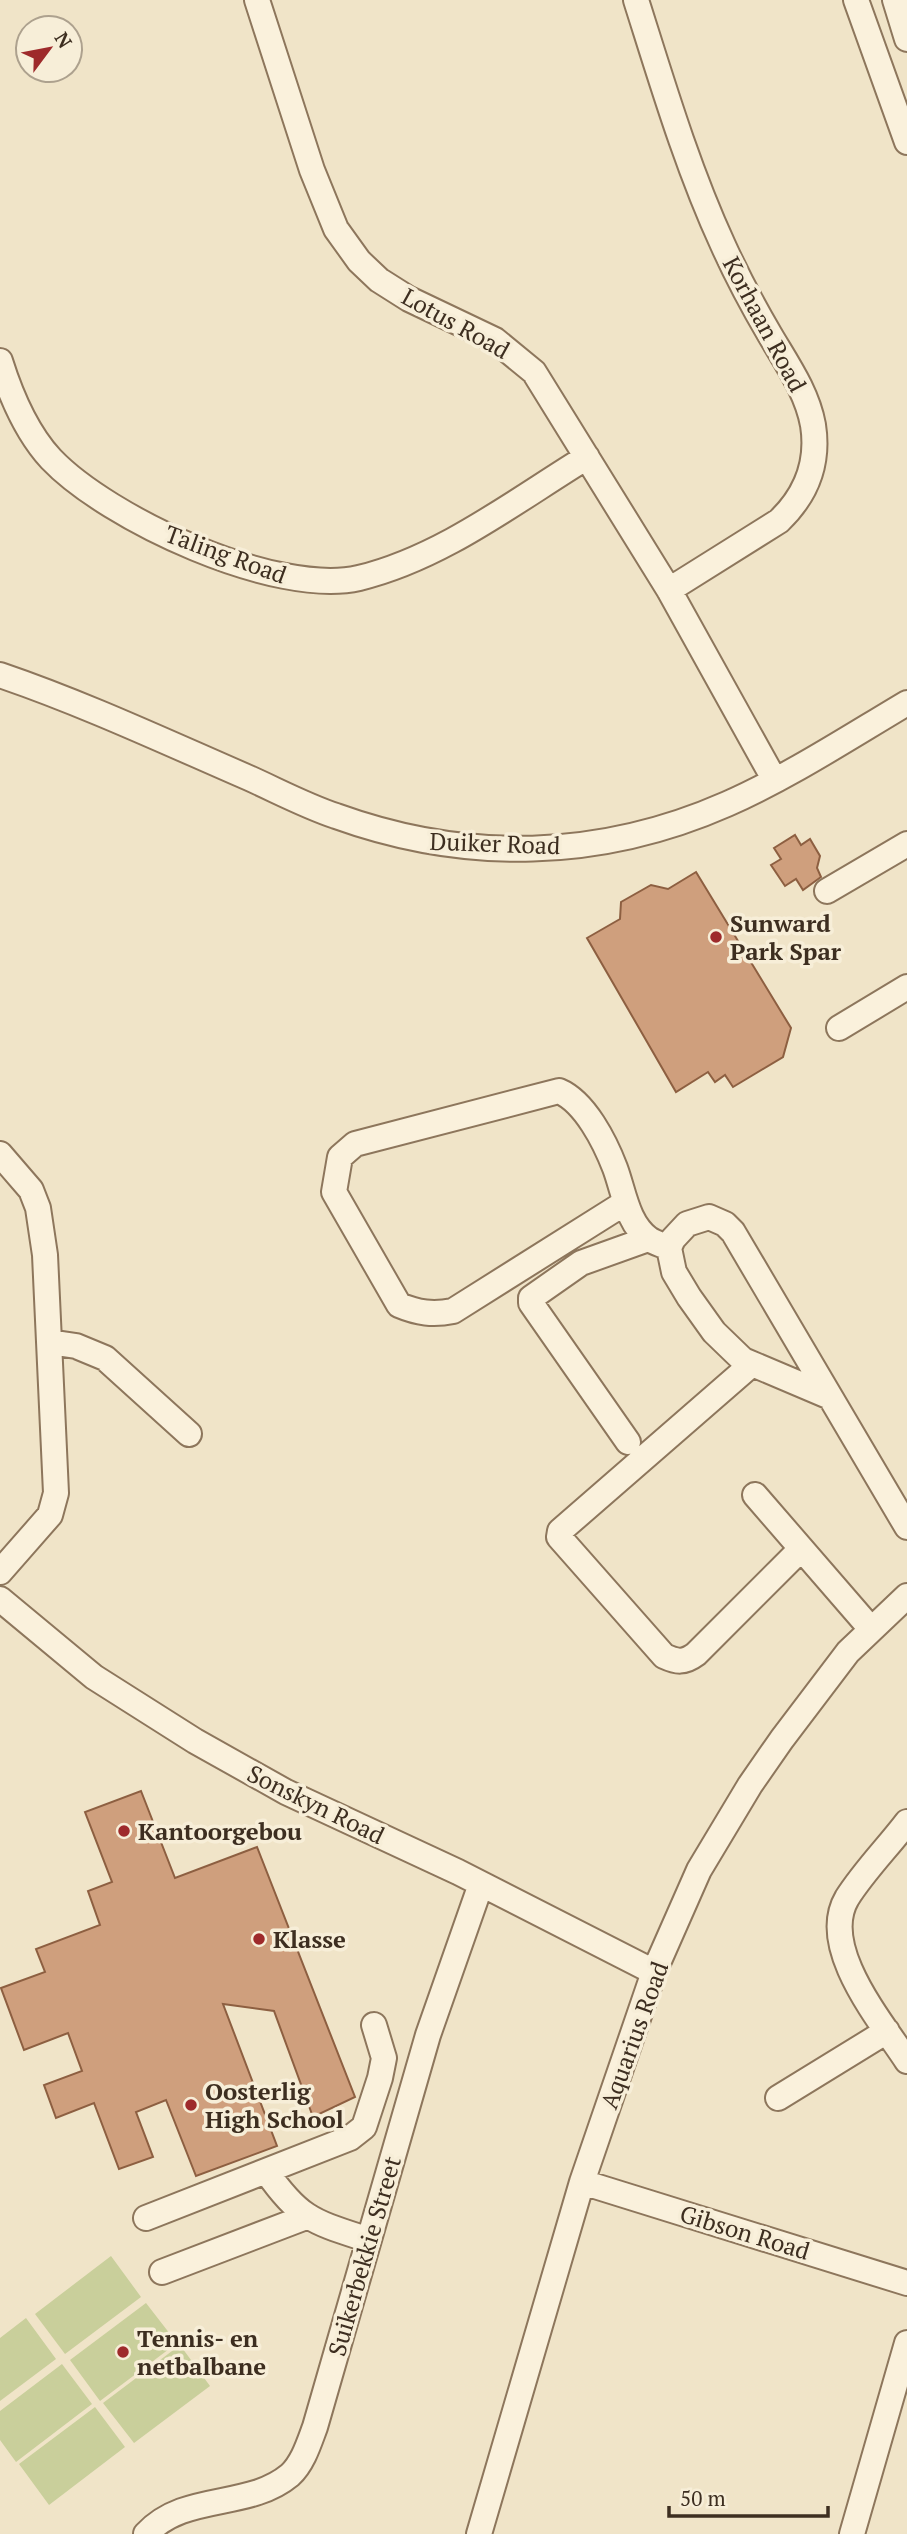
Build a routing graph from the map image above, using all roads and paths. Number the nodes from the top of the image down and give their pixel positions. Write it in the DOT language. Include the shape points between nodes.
graph roads {
  1 [pos="257,0"];
  2 [pos="636,0"];
  3 [pos="856,0"];
  4 [pos="895,0"];
  5 [pos="907,39"];
  6 [pos="907,142"];
  7 [pos="0,361"];
  8 [pos="587,457"];
  9 [pos="669,590"];
  10 [pos="0,675"];
  11 [pos="907,703"];
  12 [pos="774,779"];
  13 [pos="907,844"];
  14 [pos="827,891"];
  15 [pos="907,987"];
  16 [pos="839,1028"];
  17 [pos="0,1154"];
  18 [pos="624,1204"];
  19 [pos="659,1243"];
  20 [pos="49,1342"];
  21 [pos="752,1364"];
  22 [pos="828,1396"];
  23 [pos="189,1434"];
  24 [pos="628,1442"];
  25 [pos="755,1495"];
  26 [pos="907,1527"];
  27 [pos="800,1550"];
  28 [pos="0,1572"];
  29 [pos="907,1596"];
  30 [pos="0,1600"];
  31 [pos="871,1629"];
  32 [pos="907,1822"];
  33 [pos="481,1884"];
  34 [pos="654,1972"];
  35 [pos="374,2025"];
  36 [pos="887,2031"];
  37 [pos="907,2061"];
  38 [pos="778,2098"];
  39 [pos="266,2171"];
  40 [pos="582,2182"];
  41 [pos="306,2217"];
  42 [pos="146,2218"];
  43 [pos="369,2240"];
  44 [pos="162,2272"];
  45 [pos="907,2283"];
  46 [pos="907,2343"];
  47 [pos="146,2534"];
  48 [pos="478,2534"];
  49 [pos="852,2534"];
  1 -- 8 [label="street, Lotus Road" via="324,204 347,245 389,286 495,340 518,357 548,390"];
  2 -- 9 [label="street, Korhaan Road" via="696,181 740,281 798,382 808,405 815,444 807,483 795,506 779,521"];
  3 -- 6 [label="street"];
  4 -- 5 [label="street"];
  7 -- 8 [label="street, Taling Road" via="33,435 49,457 93,496 185,542 294,580 355,579 397,567 468,530"];
  8 -- 9 [label="street, Lotus Road"];
  9 -- 12 [label="street, Lotus Road"];
  10 -- 12 [label="street, Duiker Road" via="66,697 334,816 406,839 462,848 555,848 611,841 668,827"];
  11 -- 12 [label="street, Duiker Road"];
  13 -- 14 [label="street"];
  15 -- 16 [label="street"];
  17 -- 20 [label="street" via="25,1182 38,1208"];
  18 -- 18 [label="street" via="453,1311 437,1314 399,1305 334,1192 340,1157 355,1144 559,1091 571,1096 590,1123 615,1168"];
  18 -- 19 [label="street"];
  19 -- 21 [label="street" via="708,1323 725,1345"];
  19 -- 22 [label="street" via="694,1220 709,1217 725,1224 741,1243"];
  19 -- 24 [label="street" via="581,1264 531,1297"];
  20 -- 23 [label="street" via="76,1346 105,1358"];
  20 -- 28 [label="street" via="54,1508"];
  21 -- 22 [label="street"];
  21 -- 27 [label="street" via="559,1531 559,1537 664,1656 676,1662 696,1654"];
  22 -- 26 [label="street"];
  25 -- 27 [label="street"];
  27 -- 31 [label="street"];
  29 -- 31 [label="street, Aquarius Road"];
  30 -- 33 [label="street, Sonskyn Road" via="94,1677 195,1741 286,1792"];
  31 -- 34 [label="street, Aquarius Road" via="848,1652 750,1785 699,1870"];
  32 -- 36 [label="street" via="847,1899 839,1928 847,1964"];
  33 -- 34 [label="street, Sonskyn Road"];
  33 -- 43 [label="street, Suikerbekkie Street" via="428,2035"];
  34 -- 40 [label="street, Aquarius Road"];
  35 -- 39 [label="street" via="384,2058 364,2127 350,2138"];
  36 -- 37 [label="street"];
  36 -- 38 [label="street"];
  39 -- 41 [label="street" via="287,2201"];
  39 -- 42 [label="street"];
  40 -- 45 [label="street, Gibson Road"];
  40 -- 48 [label="street, Aquarius Road"];
  41 -- 43 [label="street"];
  41 -- 44 [label="street"];
  43 -- 47 [label="street, Suikerbekkie Street" via="302,2459 290,2474 270,2486 189,2506 165,2517"];
  46 -- 49 [label="street"];
}
